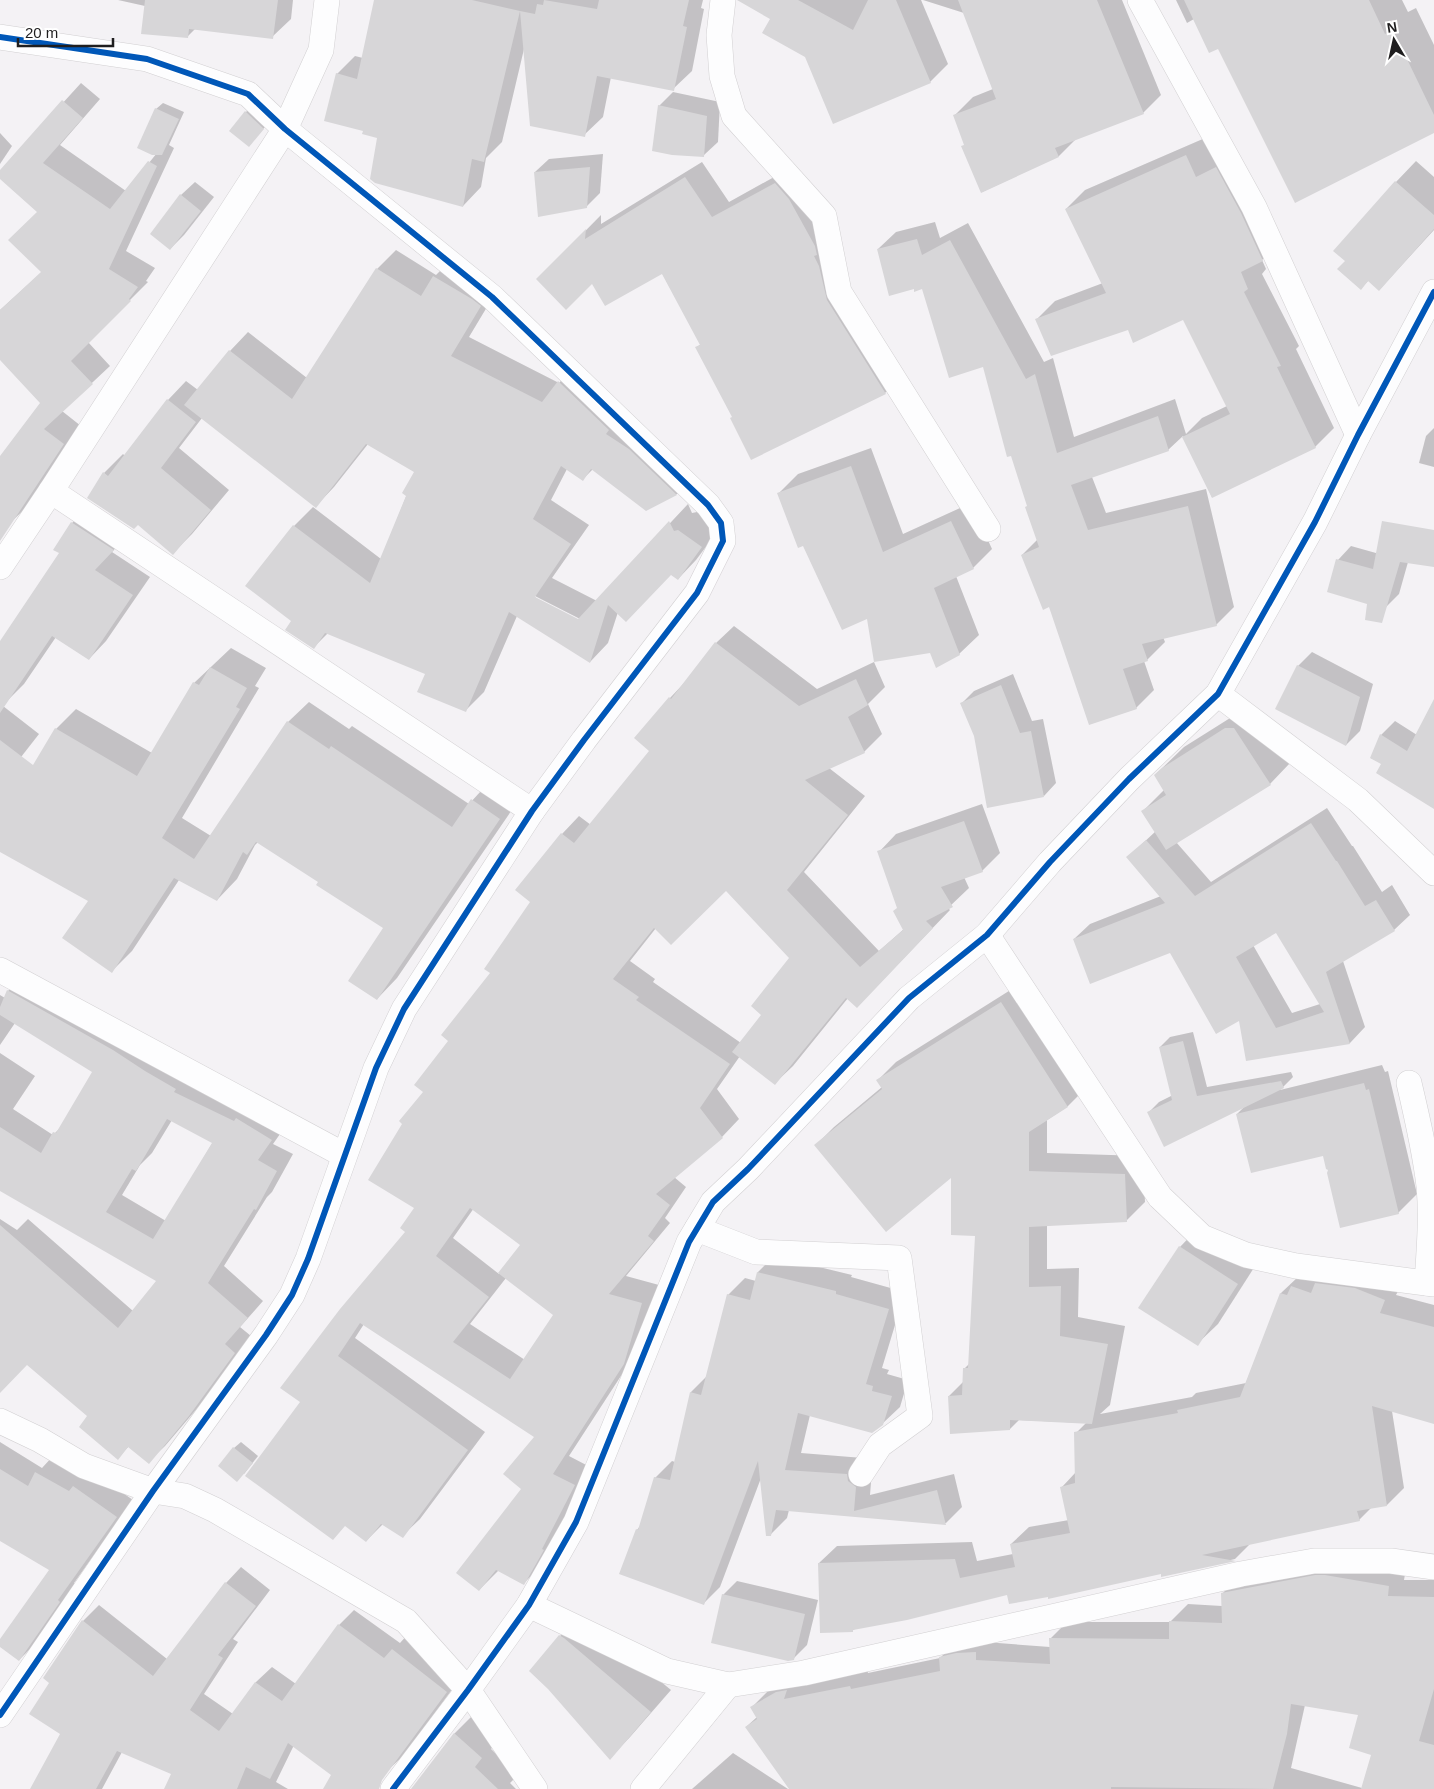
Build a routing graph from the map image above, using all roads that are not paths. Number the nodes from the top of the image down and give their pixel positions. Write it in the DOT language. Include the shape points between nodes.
graph roads {
  1 [pos="327,0"];
  2 [pos="723,0"];
  3 [pos="1140,0"];
  4 [pos="0,37"];
  5 [pos="284,129"];
  6 [pos="1434,292"];
  7 [pos="1358,435"];
  8 [pos="51,491"];
  9 [pos="988,529"];
  10 [pos="0,567"];
  11 [pos="1218,694"];
  12 [pos="532,812"];
  13 [pos="1434,873"];
  14 [pos="987,935"];
  15 [pos="0,970"];
  16 [pos="1409,1083"];
  17 [pos="344,1155"];
  18 [pos="697,1229"];
  19 [pos="1430,1283"];
  20 [pos="0,1421"];
  21 [pos="862,1474"];
  22 [pos="153,1491"];
  23 [pos="1434,1567"];
  24 [pos="530,1605"];
  25 [pos="728,1685"];
  26 [pos="468,1690"];
  27 [pos="0,1715"];
  28 [pos="392,1789"];
  29 [pos="535,1789"];
  30 [pos="642,1789"];
  1 -- 5 [label="street" via="321,50"];
  2 -- 9 [label="street" via="719,35 722,76 734,116 824,216 839,292"];
  3 -- 7 [label="street" via="1254,207"];
  4 -- 5 [label="street" via="147,59 248,94"];
  5 -- 8 [label="street"];
  5 -- 12 [label="street" via="492,297 708,505 721,523 723,541 697,593"];
  6 -- 7 [label="street"];
  7 -- 11 [label="street" via="1315,522"];
  8 -- 10 [label="street"];
  8 -- 12 [label="street"];
  11 -- 13 [label="street" via="1358,800"];
  11 -- 14 [label="street" via="1129,779 1050,862"];
  12 -- 17 [label="street" via="404,1009 376,1068"];
  14 -- 18 [label="street" via="909,998 713,1202"];
  14 -- 19 [label="street" via="1160,1197 1202,1237 1246,1255 1296,1266"];
  15 -- 17 [label="street"];
  16 -- 19 [label="street" via="1429,1188"];
  17 -- 22 [label="street" via="292,1295"];
  18 -- 21 [label="street" via="756,1252 899,1258 920,1416 880,1445"];
  18 -- 24 [label="street" via="685,1251 576,1522"];
  20 -- 22 [label="street" via="84,1466"];
  22 -- 26 [label="street" via="185,1496 215,1510 406,1621"];
  22 -- 27 [label="street"];
  23 -- 25 [label="street" via="1391,1561 1314,1561 1241,1574 804,1673"];
  24 -- 25 [label="street" via="666,1671"];
  24 -- 26 [label="street"];
  25 -- 30 [label="street"];
  26 -- 28 [label="street"];
  26 -- 29 [label="street"];
}
